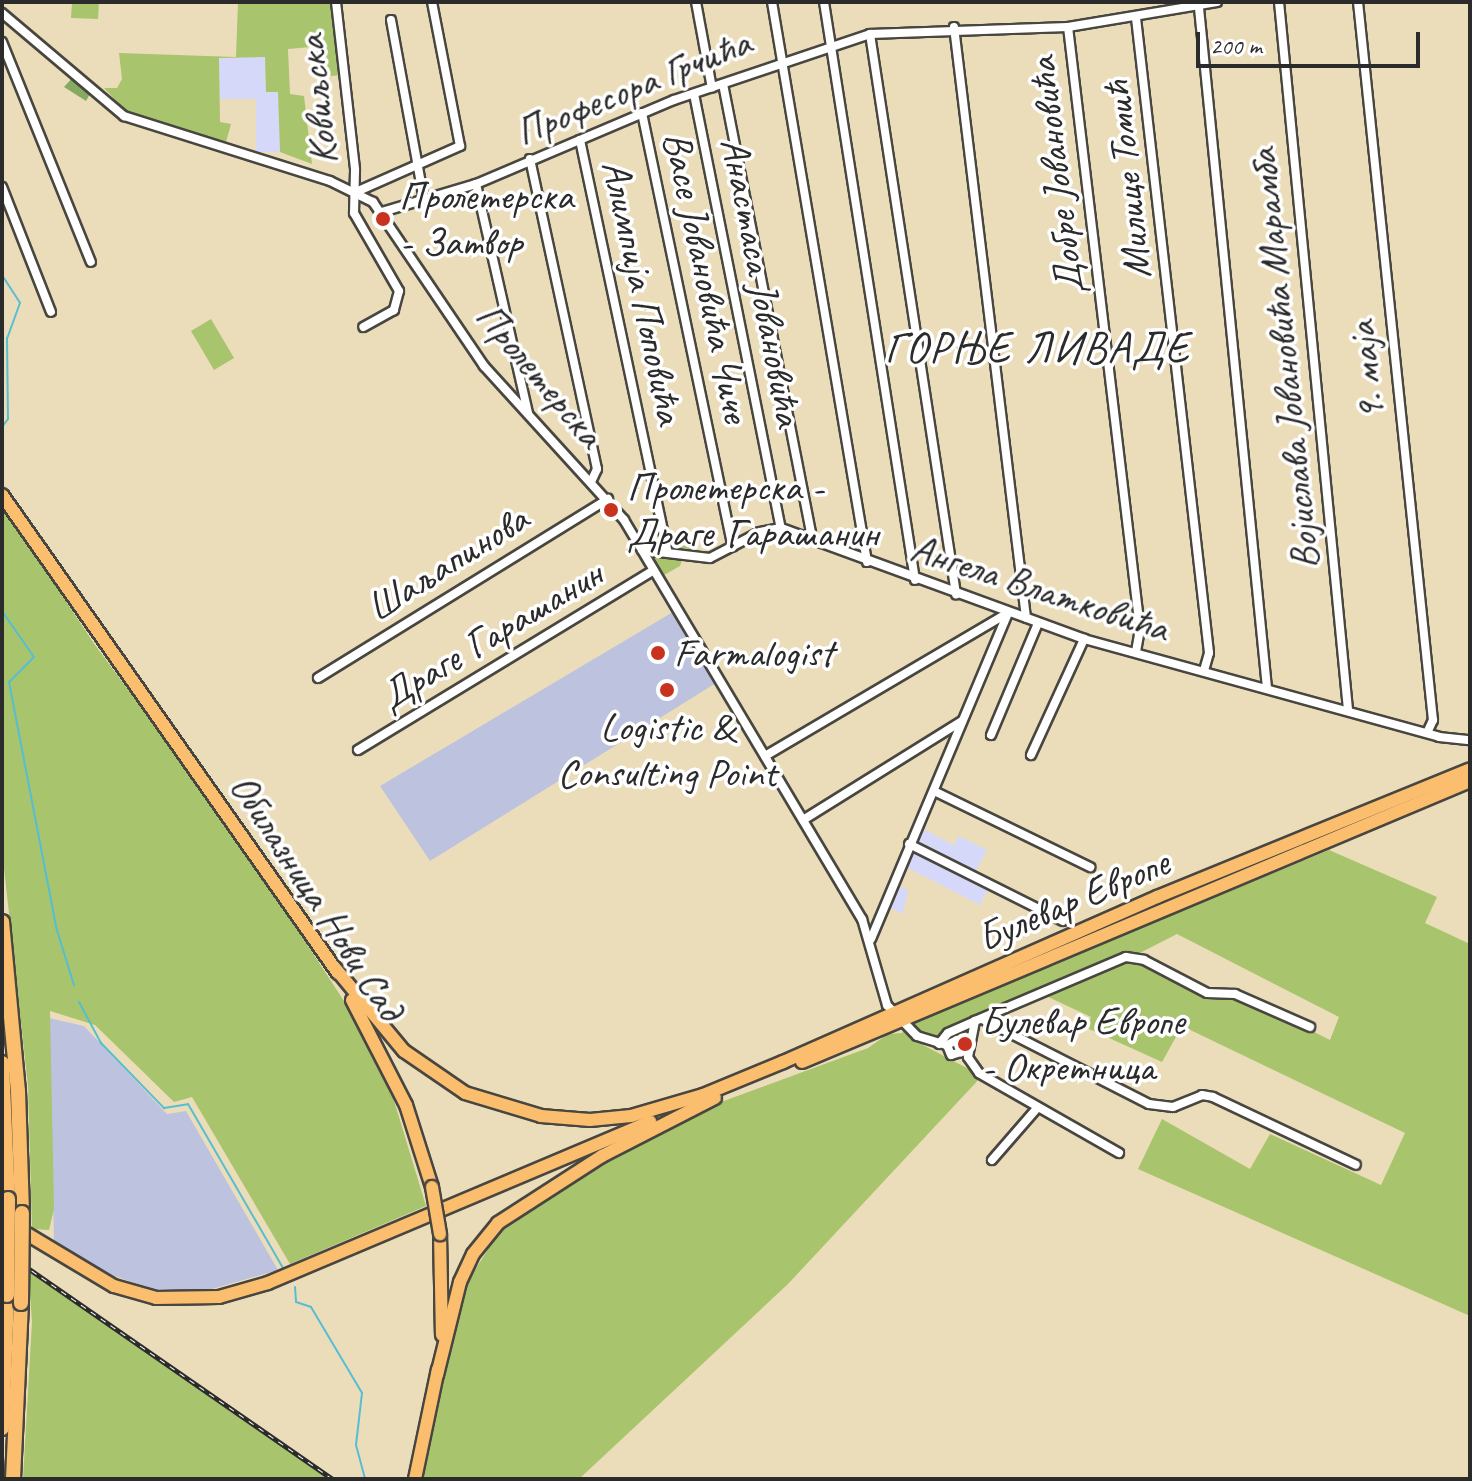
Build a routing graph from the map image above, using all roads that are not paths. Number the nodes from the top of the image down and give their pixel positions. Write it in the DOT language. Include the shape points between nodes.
graph roads {
  1 [pos="336,2"];
  2 [pos="432,2"];
  3 [pos="696,2"];
  4 [pos="772,2"];
  5 [pos="824,2"];
  6 [pos="1217,2"];
  7 [pos="1279,2"];
  8 [pos="1358,2"];
  9 [pos="1197,6"];
  10 [pos="2,13"];
  11 [pos="1136,18"];
  12 [pos="391,20"];
  13 [pos="954,27"];
  14 [pos="1068,27"];
  15 [pos="870,34"];
  16 [pos="2,42"];
  17 [pos="830,45"];
  18 [pos="781,61"];
  19 [pos="723,84"];
  20 [pos="712,88"];
  21 [pos="694,94"];
  22 [pos="642,113"];
  23 [pos="580,140"];
  24 [pos="530,159"];
  25 [pos="416,164"];
  26 [pos="476,184"];
  27 [pos="2,187"];
  28 [pos="356,192"];
  29 [pos="424,200"];
  30 [pos="382,212"];
  31 [pos="91,262"];
  32 [pos="51,312"];
  33 [pos="363,327"];
  34 [pos="529,415"];
  35 [pos="591,482"];
  36 [pos="2,495"];
  37 [pos="608,499"];
  38 [pos="781,528"];
  39 [pos="812,539"];
  40 [pos="733,547"];
  41 [pos="642,550"];
  42 [pos="667,550"];
  43 [pos="867,562"];
  44 [pos="654,570"];
  45 [pos="915,580"];
  46 [pos="956,594"];
  47 [pos="1008,613"];
  48 [pos="1026,618"];
  49 [pos="1038,623"];
  50 [pos="1084,639"];
  51 [pos="1136,652"];
  52 [pos="1204,670"];
  53 [pos="318,678"];
  54 [pos="1267,688"];
  55 [pos="1348,710"];
  56 [pos="962,721"];
  57 [pos="1427,733"];
  58 [pos="991,735"];
  59 [pos="1470,740"];
  60 [pos="358,750"];
  61 [pos="1031,755"];
  62 [pos="765,756"];
  63 [pos="1470,769"];
  64 [pos="1470,781"];
  65 [pos="934,791"];
  66 [pos="803,820"];
  67 [pos="909,844"];
  68 [pos="1090,867"];
  69 [pos="1063,921"];
  70 [pos="2,922"];
  71 [pos="871,939"];
  72 [pos="335,968"];
  73 [pos="899,1017"];
  74 [pos="979,1020"];
  75 [pos="1310,1027"];
  76 [pos="943,1044"];
  77 [pos="965,1054"];
  78 [pos="2,1063"];
  79 [pos="704,1099"];
  80 [pos="1038,1107"];
  81 [pos="1119,1153"];
  82 [pos="992,1160"];
  83 [pos="1356,1165"];
  84 [pos="2,1217"];
  85 [pos="437,1375"];
  86 [pos="2,1428"];
  87 [pos="13,1479"];
  88 [pos="415,1479"];
  1 -- 28 [label="street, Ковиљска"];
  2 -- 25 [label="street" via="460,146"];
  3 -- 20 [label="street"];
  4 -- 18 [label="street"];
  5 -- 17 [label="street"];
  6 -- 9 [label="street, Професора Грчића"];
  7 -- 55 [label="street, Војислава Јовановића Марамба"];
  8 -- 57 [label="street, 9. маја" via="1433,720"];
  9 -- 11 [label="street, Професора Грчића"];
  9 -- 54 [label="street"];
  10 -- 28 [label="street, Пролетерска" via="124,116"];
  11 -- 14 [label="street, Професора Грчића"];
  11 -- 52 [label="street, Милице Томић" via="1207,637"];
  12 -- 25 [label="street"];
  13 -- 14 [label="street, Професора Грчића"];
  13 -- 15 [label="street, Професора Грчића"];
  13 -- 48 [label="street"];
  14 -- 51 [label="street, Добре Јовановића" via="1140,629"];
  15 -- 17 [label="street, Професора Грчића"];
  15 -- 46 [label="street"];
  16 -- 31 [label="street"];
  17 -- 18 [label="street, Професора Грчића"];
  17 -- 45 [label="street"];
  18 -- 19 [label="street, Професора Грчића"];
  18 -- 43 [label="street"];
  19 -- 20 [label="street, Професора Грчића"];
  19 -- 39 [label="street"];
  20 -- 21 [label="street, Професора Грчића"];
  21 -- 22 [label="street, Професора Грчића"];
  21 -- 38 [label="street, Анастаса Јовановића"];
  22 -- 23 [label="street, Професора Грчића"];
  22 -- 40 [label="street, Васе Јовановића Чиче"];
  23 -- 24 [label="street, Професора Грчића"];
  23 -- 42 [label="street, Алимпија Поповића"];
  24 -- 26 [label="street, Професора Грчића"];
  24 -- 35 [label="street" via="597,469"];
  25 -- 28 [label="street"];
  25 -- 29 [label="street"];
  26 -- 29 [label="street, Професора Грчића"];
  26 -- 34 [label="street"];
  27 -- 32 [label="street"];
  28 -- 30 [label="street, Пролетерска"];
  28 -- 33 [label="street, Ковиљска" via="354,213 399,301 394,310"];
  29 -- 30 [label="street, Професора Грчића"];
  30 -- 34 [label="street, Пролетерска" via="484,366"];
  34 -- 35 [label="street, Пролетерска"];
  35 -- 37 [label="street, Пролетерска"];
  36 -- 72 [label="main road, Обилазница Нови Сад"];
  37 -- 41 [label="street, Пролетерска"];
  37 -- 53 [label="street, Шаљапинова"];
  38 -- 39 [label="street, Ангела Влатковића"];
  38 -- 40 [label="street" via="760,532"];
  39 -- 43 [label="street, Ангела Влатковића"];
  40 -- 42 [label="street" via="710,558"];
  41 -- 42 [label="street"];
  41 -- 44 [label="street, Пролетерска"];
  43 -- 45 [label="street, Ангела Влатковића"];
  44 -- 60 [label="street, Драге Гарашанин"];
  44 -- 62 [label="street, Пролетерска"];
  45 -- 46 [label="street, Ангела Влатковића"];
  46 -- 47 [label="street, Ангела Влатковића"];
  47 -- 48 [label="street, Ангела Влатковића"];
  47 -- 56 [label="street"];
  47 -- 62 [label="street"];
  48 -- 49 [label="street, Ангела Влатковића"];
  49 -- 50 [label="street, Ангела Влатковића"];
  49 -- 58 [label="street"];
  50 -- 51 [label="street, Ангела Влатковића"];
  50 -- 61 [label="street"];
  51 -- 52 [label="street, Ангела Влатковића"];
  52 -- 54 [label="street, Ангела Влатковића"];
  54 -- 55 [label="street, Ангела Влатковића"];
  55 -- 57 [label="street, Ангела Влатковића"];
  56 -- 65 [label="street"];
  56 -- 66 [label="street"];
  57 -- 59 [label="street, Ангела Влатковића"];
  62 -- 66 [label="street, Пролетерска"];
  63 -- 73 [label="main road, Булевар Европе"];
  64 -- 73 [label="main road, Булевар Европе"];
  65 -- 67 [label="street"];
  65 -- 68 [label="street"];
  66 -- 71 [label="street, Пролетерска"];
  67 -- 69 [label="street"];
  67 -- 71 [label="street"];
  70 -- 87 [label="highway, bridge" via="18,1091 22,1213"];
  71 -- 73 [label="street, Пролетерска" via="881,993"];
  72 -- 79 [label="main road" via="404,1051 450,1085 486,1102 524,1114 590,1120"];
  72 -- 85 [label="main road, Обилазница Нови Сад, bridge" via="401,1094 432,1187 443,1310"];
  73 -- 76 [label="street" via="925,1041"];
  73 -- 79 [label="main road, Булевар Европе"];
  74 -- 75 [label="street" via="1126,957 1144,960 1207,993 1235,994"];
  74 -- 76 [label="street" via="948,1033"];
  74 -- 77 [label="street"];
  74 -- 83 [label="street" via="1149,1104 1173,1107 1202,1095 1213,1097"];
  76 -- 77 [label="street" via="951,1055"];
  77 -- 80 [label="street" via="994,1084"];
  78 -- 86 [label="highway, bridge" via="8,1199"];
  79 -- 84 [label="main road" via="268,1283 219,1297 156,1298 114,1286"];
  79 -- 85 [label="main road" via="578,1170 498,1223 473,1254 460,1282"];
  80 -- 81 [label="street"];
  80 -- 82 [label="street"];
  85 -- 88 [label="main road, Обилазница Нови Сад"];
}
